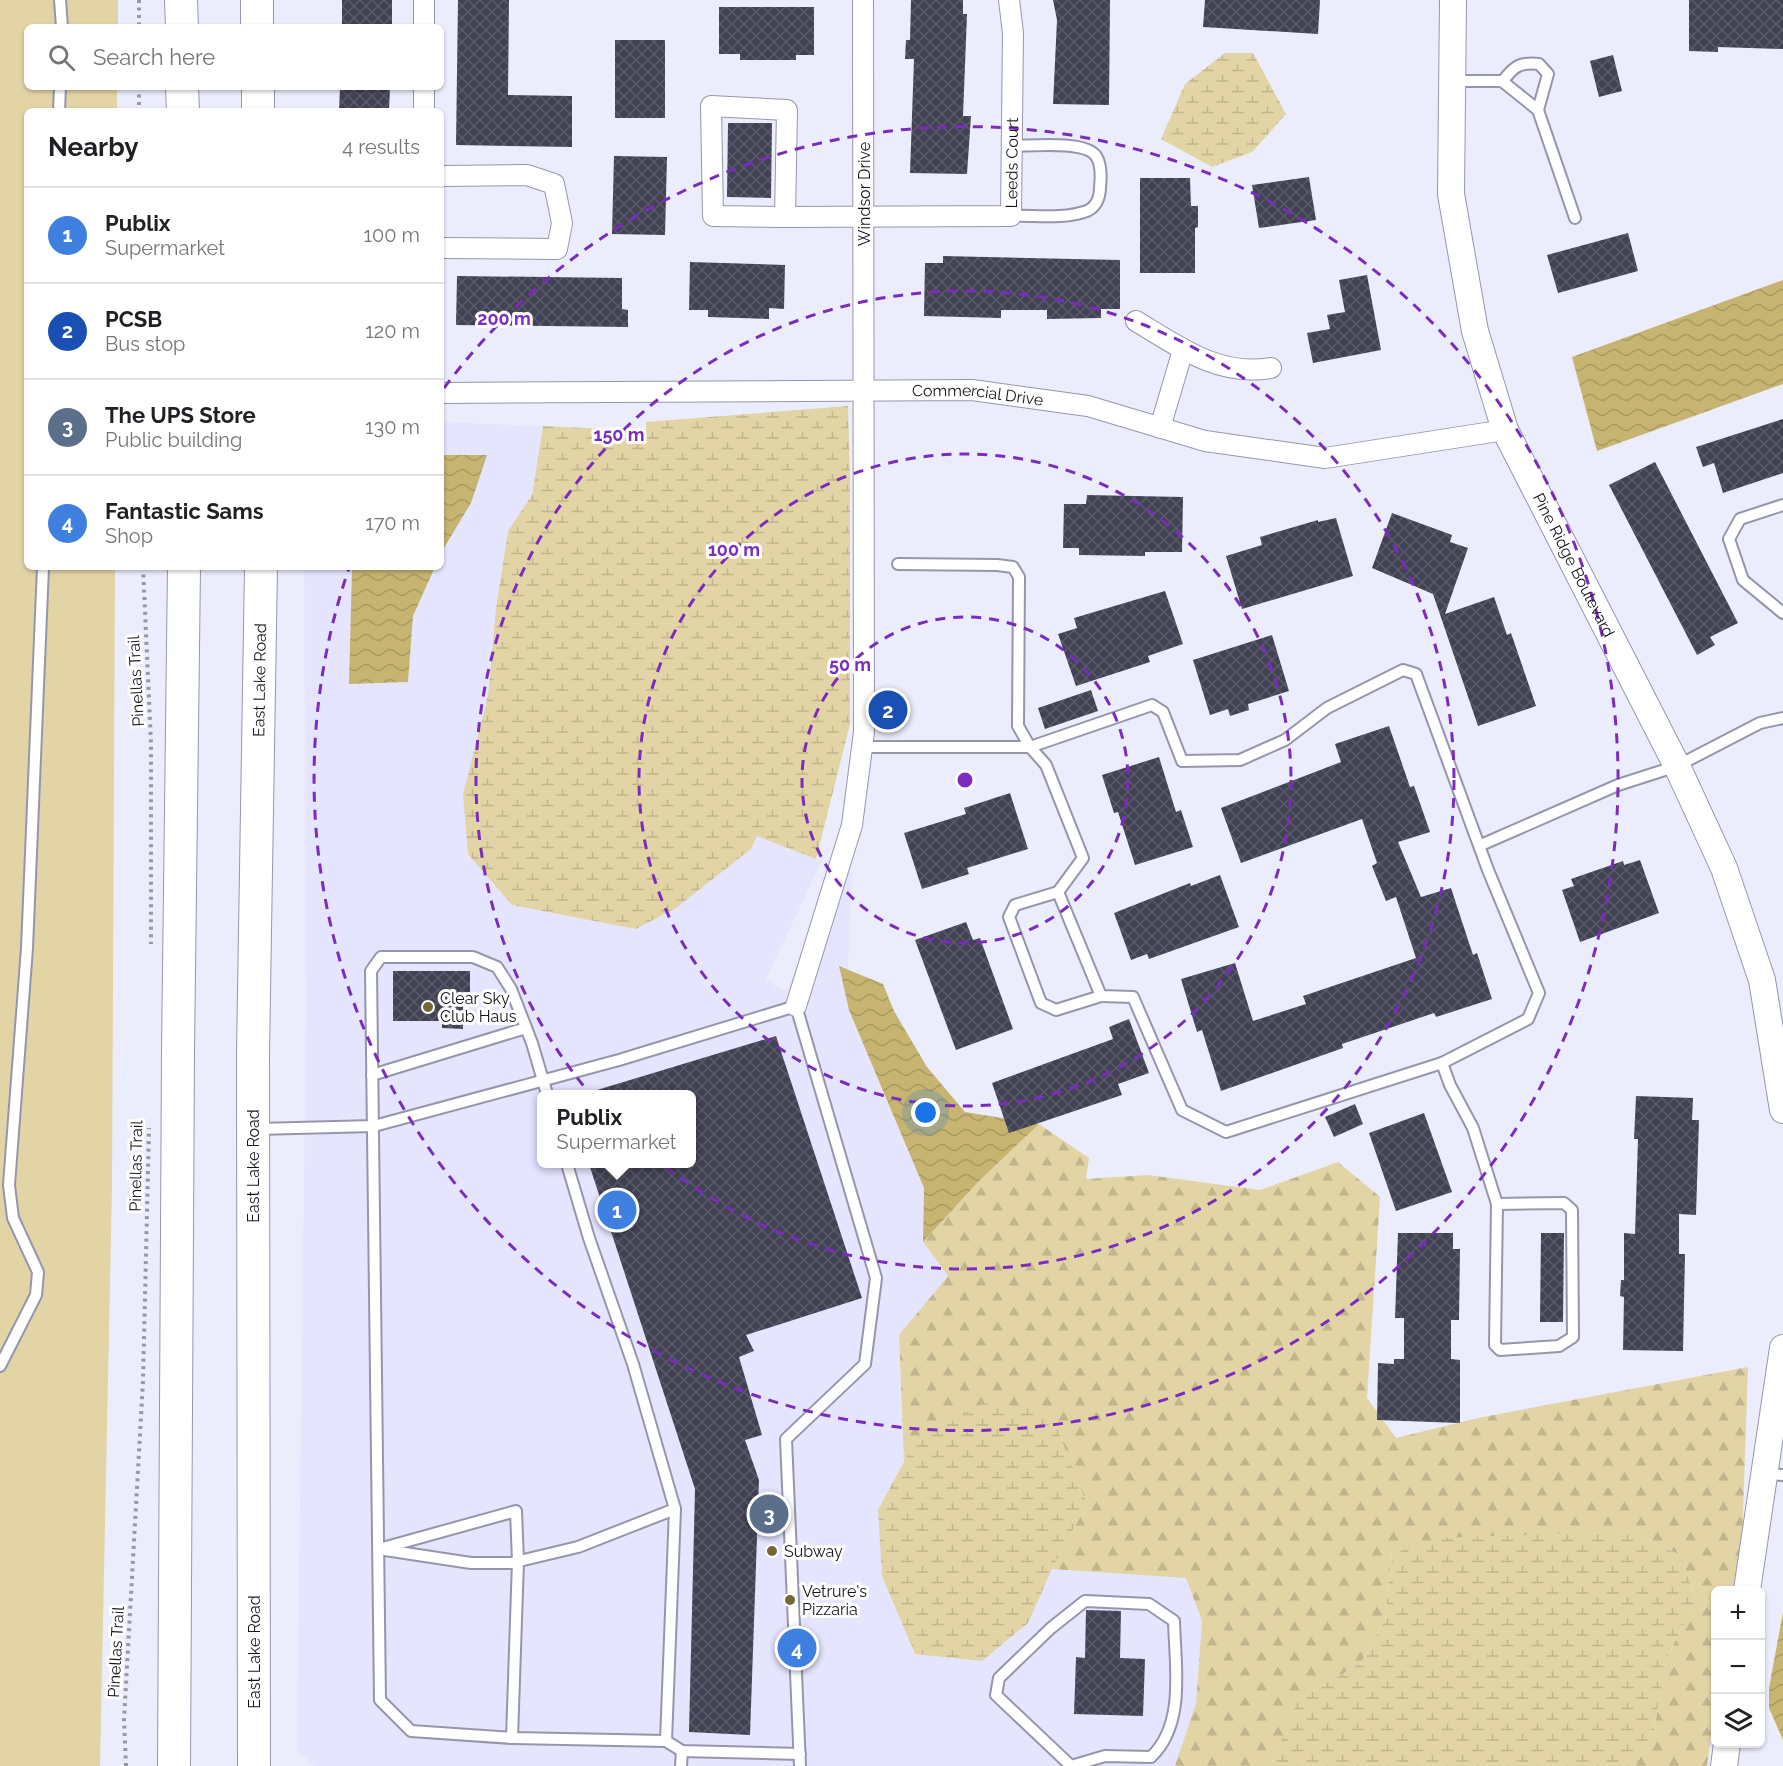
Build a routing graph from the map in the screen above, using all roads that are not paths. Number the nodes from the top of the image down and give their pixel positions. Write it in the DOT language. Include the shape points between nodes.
graph roads {
  1 [pos="60,0"];
  2 [pos="181,0"];
  3 [pos="257,0"];
  4 [pos="424,0"];
  5 [pos="862,0"];
  6 [pos="1009,0"];
  7 [pos="1453,0"];
  8 [pos="62,24"];
  9 [pos="182,24"];
  10 [pos="257,24"];
  11 [pos="424,24"];
  12 [pos="1451,81"];
  13 [pos="1503,81"];
  14 [pos="60,90"];
  15 [pos="182,90"];
  16 [pos="258,90"];
  17 [pos="424,90"];
  18 [pos="59,108"];
  19 [pos="183,108"];
  20 [pos="258,108"];
  21 [pos="424,108"];
  22 [pos="1538,110"];
  23 [pos="1012,146"];
  24 [pos="444,176"];
  25 [pos="865,216"];
  26 [pos="1011,216"];
  27 [pos="784,217"];
  28 [pos="1575,218"];
  29 [pos="444,249"];
  30 [pos="1136,321"];
  31 [pos="1183,350"];
  32 [pos="1271,368"];
  33 [pos="864,389"];
  34 [pos="444,393"];
  35 [pos="1160,428"];
  36 [pos="1505,430"];
  37 [pos="1783,505"];
  38 [pos="898,564"];
  39 [pos="43,570"];
  40 [pos="184,570"];
  41 [pos="261,570"];
  42 [pos="1783,614"];
  43 [pos="1783,718"];
  44 [pos="862,747"];
  45 [pos="1030,747"];
  46 [pos="1677,766"];
  47 [pos="1481,845"];
  48 [pos="1058,891"];
  49 [pos="1101,996"];
  50 [pos="796,1006"];
  51 [pos="526,1028"];
  52 [pos="1442,1063"];
  53 [pos="372,1075"];
  54 [pos="543,1081"];
  55 [pos="546,1090"];
  56 [pos="1783,1110"];
  57 [pos="374,1126"];
  58 [pos="253,1130"];
  59 [pos="568,1168"];
  60 [pos="1497,1204"];
  61 [pos="1783,1348"];
  62 [pos="0,1366"];
  63 [pos="1774,1474"];
  64 [pos="675,1509"];
  65 [pos="379,1549"];
  66 [pos="518,1561"];
  67 [pos="1748,1586"];
  68 [pos="999,1678"];
  69 [pos="512,1738"];
  70 [pos="666,1741"];
  71 [pos="1726,1748"];
  72 [pos="682,1751"];
  73 [pos="800,1754"];
  74 [pos="174,1766"];
  75 [pos="254,1766"];
  76 [pos="681,1766"];
  77 [pos="800,1766"];
  78 [pos="1724,1766"];
  1 -- 8 [label="lane"];
  2 -- 9 [label="main road"];
  3 -- 10 [label="main road"];
  4 -- 11 [label="street"];
  5 -- 25 [label="street, Windsor Drive"];
  6 -- 23 [label="street, Leeds Court" via="1013,33"];
  7 -- 12 [label="street, Pine Ridge Boulevard"];
  12 -- 13 [label="lane"];
  12 -- 36 [label="street, Pine Ridge Boulevard" via="1451,194 1475,331"];
  13 -- 22 [label="lane"];
  13 -- 22 [label="lane" via="1513,67 1523,62 1539,64 1548,74"];
  14 -- 18 [label="lane"];
  15 -- 19 [label="main road"];
  16 -- 20 [label="main road"];
  17 -- 21 [label="street"];
  22 -- 28 [label="lane"];
  23 -- 26 [label="street, Leeds Court"];
  23 -- 26 [label="lane" via="1086,148 1096,155 1101,169 1097,204 1086,212"];
  24 -- 29 [label="street" via="527,175 554,184 562,223 557,249"];
  25 -- 26 [label="street, Leeds Court"];
  25 -- 27 [label="street, Leeds Court"];
  25 -- 33 [label="street, Windsor Drive"];
  27 -- 27 [label="street, Leeds Court" via="713,216 711,106 787,110"];
  30 -- 31 [label="street"];
  31 -- 32 [label="street" via="1214,365 1237,370"];
  31 -- 35 [label="street"];
  33 -- 34 [label="street, Commercial Drive"];
  33 -- 35 [label="street, Commercial Drive" via="972,390 1088,406"];
  33 -- 44 [label="street, Windsor Drive"];
  35 -- 36 [label="street, Commercial Drive" via="1205,441 1325,458"];
  36 -- 46 [label="street, Pine Ridge Boulevard"];
  37 -- 42 [label="lane" via="1740,519 1728,539 1743,580"];
  38 -- 45 [label="lane" via="1013,567 1018,577 1018,726"];
  39 -- 62 [label="lane" via="27,948 9,1185 13,1218 38,1272 38,1282 36,1295"];
  40 -- 74 [label="main road"];
  41 -- 58 [label="main road, East Lake Road"];
  43 -- 46 [label="lane" via="1760,723"];
  44 -- 45 [label="lane"];
  44 -- 50 [label="street, Windsor Drive" via="852,825"];
  45 -- 47 [label="lane" via="1152,705 1162,712 1182,761 1240,760 1285,740 1327,708 1403,670 1416,674"];
  45 -- 48 [label="lane" via="1046,765 1083,858"];
  46 -- 47 [label="lane" via="1618,785"];
  46 -- 56 [label="street, Pine Ridge Boulevard" via="1724,868 1762,980"];
  47 -- 52 [label="lane" via="1539,993 1528,1019"];
  48 -- 49 [label="lane"];
  48 -- 49 [label="lane" via="1015,905 1009,917 1041,1003 1056,1010"];
  49 -- 52 [label="lane" via="1133,997 1182,1110 1226,1132"];
  50 -- 54 [label="lane"];
  50 -- 73 [label="lane" via="876,1278 865,1364 786,1439"];
  51 -- 53 [label="lane"];
  51 -- 53 [label="lane" via="511,989 497,967 473,957 381,957 371,971"];
  51 -- 54 [label="lane"];
  52 -- 60 [label="lane" via="1473,1128"];
  53 -- 57 [label="lane"];
  54 -- 55 [label="lane"];
  54 -- 57 [label="lane"];
  57 -- 58 [label="lane"];
  57 -- 65 [label="lane"];
  58 -- 75 [label="main road, East Lake Road"];
  59 -- 64 [label="lane" via="633,1364"];
  60 -- 60 [label="lane" via="1495,1345 1500,1350 1559,1346 1573,1338 1572,1210 1564,1203"];
  61 -- 63 [label="street"];
  63 -- 67 [label="street"];
  64 -- 66 [label="lane" via="579,1548"];
  64 -- 70 [label="lane"];
  65 -- 66 [label="lane" via="471,1563"];
  65 -- 66 [label="lane" via="516,1511"];
  65 -- 69 [label="lane" via="380,1700 411,1731"];
  66 -- 69 [label="lane"];
  68 -- 68 [label="lane" via="996,1695 1071,1766 1105,1756 1151,1757 1164,1745 1171,1726 1176,1679 1174,1621 1149,1604 1085,1601"];
  69 -- 70 [label="lane"];
  70 -- 72 [label="lane"];
  71 -- 78 [label="street"];
  72 -- 73 [label="lane"];
  72 -- 76 [label="lane"];
  73 -- 77 [label="lane"];
}
